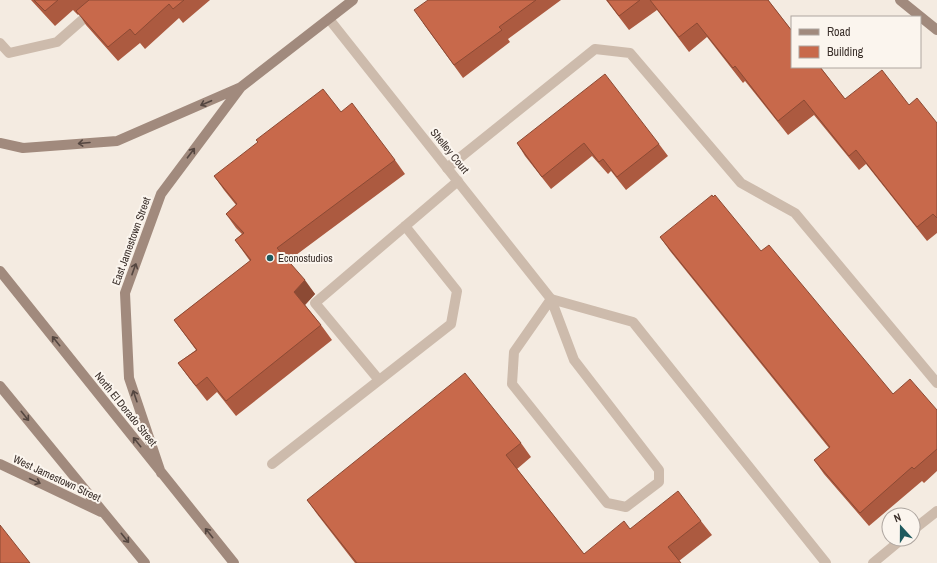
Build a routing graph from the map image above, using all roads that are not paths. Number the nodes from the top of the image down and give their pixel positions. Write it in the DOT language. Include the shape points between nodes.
graph roads {
  1 [pos="105,0"];
  2 [pos="352,0"];
  3 [pos="900,0"];
  4 [pos="920,16"];
  5 [pos="921,17"];
  6 [pos="330,18"];
  7 [pos="937,30"];
  8 [pos="0,43"];
  9 [pos="241,87"];
  10 [pos="0,143"];
  11 [pos="447,168"];
  12 [pos="458,181"];
  13 [pos="404,226"];
  14 [pos="0,270"];
  15 [pos="551,299"];
  16 [pos="379,380"];
  17 [pos="937,383"];
  18 [pos="0,386"];
  19 [pos="0,464"];
  20 [pos="272,464"];
  21 [pos="162,472"];
  22 [pos="937,511"];
  23 [pos="105,514"];
  24 [pos="921,524"];
  25 [pos="892,547"];
  26 [pos="145,563"];
  27 [pos="234,563"];
  28 [pos="826,563"];
  29 [pos="872,563"];
  1 -- 8 [label="street" via="57,42 9,53"];
  2 -- 6 [label="street, East Jamestown Street"];
  3 -- 4 [label="street"];
  5 -- 7 [label="street"];
  6 -- 9 [label="street, East Jamestown Street"];
  6 -- 11 [label="street, Shelley Court"];
  9 -- 10 [label="street, East Jamestown Street, one-way" via="117,141 23,148"];
  21 -- 9 [label="street, East Jamestown Street, one-way" via="129,378 125,293 161,194"];
  11 -- 12 [label="street, Shelley Court"];
  11 -- 17 [label="street" via="595,49 630,53 741,183 795,213"];
  12 -- 13 [label="street"];
  12 -- 15 [label="street, Shelley Court"];
  13 -- 16 [label="street" via="457,291 451,324"];
  13 -- 16 [label="street" via="315,303"];
  21 -- 14 [label="street, North El Dorado Street, one-way"];
  15 -- 15 [label="street, Shelley Court" via="514,352 512,384 607,503 626,507 659,482 659,470 574,360"];
  15 -- 28 [label="street" via="634,322"];
  16 -- 20 [label="street"];
  18 -- 23 [label="street, one-way"];
  19 -- 23 [label="street, West Jamestown Street, one-way"];
  27 -- 21 [label="street, North El Dorado Street, one-way"];
  22 -- 24 [label="street"];
  23 -- 26 [label="street, one-way"];
  25 -- 29 [label="street"];
}
